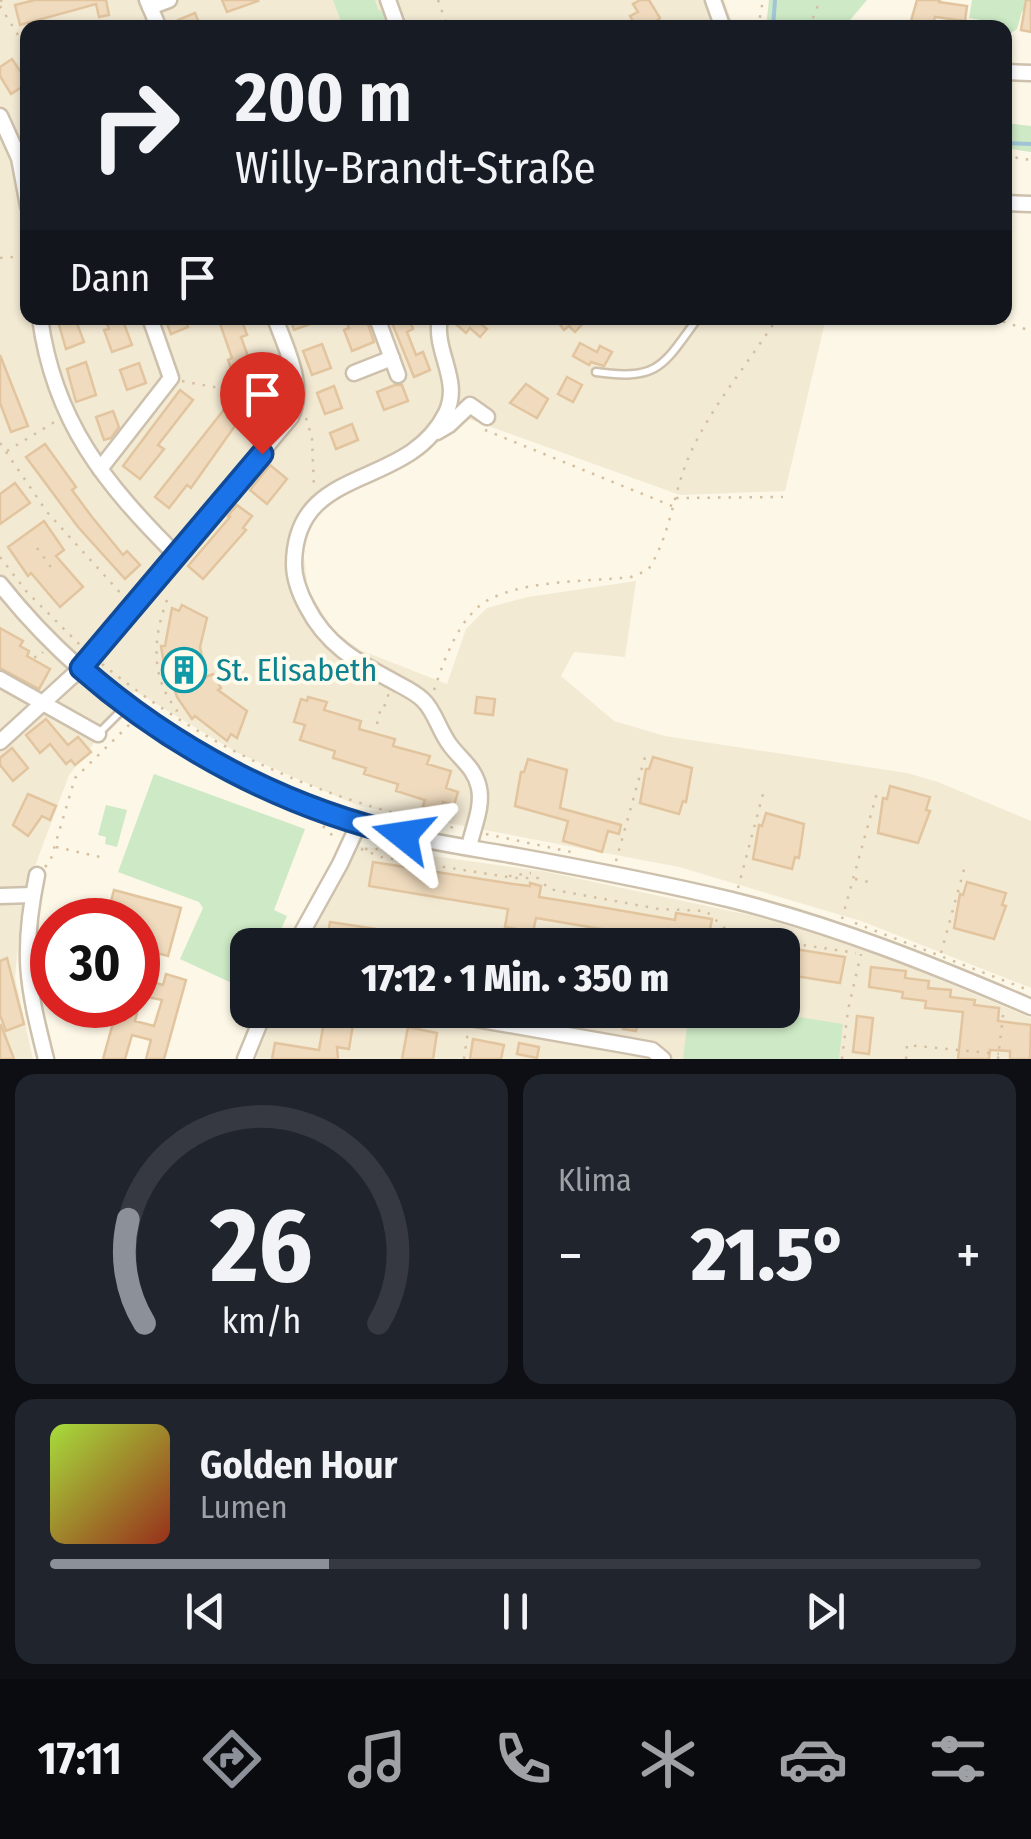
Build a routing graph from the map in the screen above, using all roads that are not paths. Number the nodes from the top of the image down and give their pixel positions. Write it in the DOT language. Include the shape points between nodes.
graph roads {
  1 [pos="169,0"];
  2 [pos="148,4"];
  3 [pos="0,116"];
  4 [pos="20,163"];
  5 [pos="41,325"];
  6 [pos="152,325"];
  7 [pos="277,325"];
  8 [pos="380,325"];
  9 [pos="440,325"];
  10 [pos="693,325"];
  11 [pos="392,358"];
  12 [pos="596,372"];
  13 [pos="354,373"];
  14 [pos="398,374"];
  15 [pos="483,422"];
  16 [pos="432,435"];
  17 [pos="100,469"];
  18 [pos="177,556"];
  19 [pos="0,584"];
  20 [pos="81,668"];
  21 [pos="0,679"];
  22 [pos="43,704"];
  23 [pos="132,710"];
  24 [pos="98,734"];
  25 [pos="0,742"];
  26 [pos="359,823"];
  27 [pos="470,847"];
  28 [pos="37,875"];
  29 [pos="0,896"];
  30 [pos="33,896"];
  31 [pos="305,928"];
  32 [pos="1031,1007"];
  33 [pos="258,1028"];
  34 [pos="527,1028"];
  35 [pos="46,1059"];
  36 [pos="246,1059"];
  37 [pos="663,1059"];
  1 -- 2 [label="street"];
  3 -- 4 [label="street"];
  5 -- 17 [label="street" via="54,389"];
  6 -- 17 [label="street" via="171,378"];
  7 -- 18 [label="street" via="298,403 284,429"];
  8 -- 11 [label="street"];
  9 -- 16 [label="street" via="452,396"];
  10 -- 12 [label="lane" via="652,372"];
  11 -- 13 [label="street"];
  11 -- 14 [label="street"];
  15 -- 16 [label="street" via="470,405"];
  16 -- 27 [label="street" via="386,468 314,504 299,531 294,562 296,583 326,637 420,696 452,749 470,765 480,803"];
  17 -- 18 [label="street"];
  18 -- 20 [label="street"];
  19 -- 20 [label="street"];
  20 -- 22 [label="street"];
  20 -- 23 [label="street"];
  21 -- 22 [label="street"];
  22 -- 24 [label="street"];
  22 -- 25 [label="street"];
  23 -- 24 [label="lane"];
  23 -- 26 [label="street" via="251,780"];
  26 -- 27 [label="street"];
  26 -- 31 [label="street"];
  27 -- 32 [label="street" via="698,892 918,958 1003,1002"];
  28 -- 30 [label="street"];
  29 -- 30 [label="street"];
  30 -- 35 [label="street" via="26,974"];
  33 -- 36 [label="street"];
  34 -- 37 [label="street" via="641,1048"];
}
